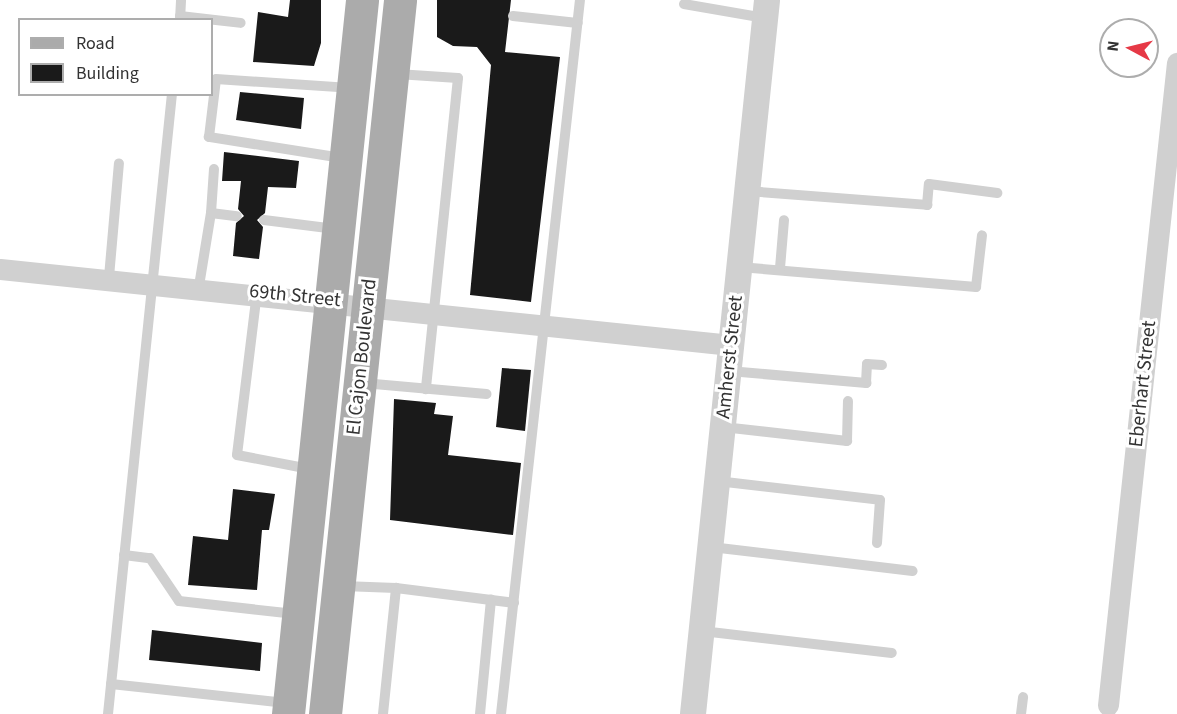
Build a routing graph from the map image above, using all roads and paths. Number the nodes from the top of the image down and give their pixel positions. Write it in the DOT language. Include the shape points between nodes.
graph roads {
  1 [pos="182,0"];
  2 [pos="362,0"];
  3 [pos="400,0"];
  4 [pos="580,0"];
  5 [pos="684,4"];
  6 [pos="766,9"];
  7 [pos="513,16"];
  8 [pos="180,18"];
  9 [pos="213,21"];
  10 [pos="242,23"];
  11 [pos="578,23"];
  12 [pos="1177,63"];
  13 [pos="393,74"];
  14 [pos="353,88"];
  15 [pos="172,96"];
  16 [pos="346,158"];
  17 [pos="119,163"];
  18 [pos="214,169"];
  19 [pos="747,191"];
  20 [pos="997,193"];
  21 [pos="210,213"];
  22 [pos="237,216"];
  23 [pos="264,220"];
  24 [pos="784,220"];
  25 [pos="338,230"];
  26 [pos="982,235"];
  27 [pos="739,267"];
  28 [pos="780,268"];
  29 [pos="0,269"];
  30 [pos="109,277"];
  31 [pos="153,281"];
  32 [pos="199,286"];
  33 [pos="257,292"];
  34 [pos="330,300"];
  35 [pos="368,304"];
  36 [pos="435,314"];
  37 [pos="544,328"];
  38 [pos="731,345"];
  39 [pos="882,366"];
  40 [pos="729,371"];
  41 [pos="359,382"];
  42 [pos="426,388"];
  43 [pos="487,394"];
  44 [pos="848,400"];
  45 [pos="723,427"];
  46 [pos="313,470"];
  47 [pos="717,481"];
  48 [pos="877,543"];
  49 [pos="711,547"];
  50 [pos="124,555"];
  51 [pos="913,571"];
  52 [pos="338,586"];
  53 [pos="396,588"];
  54 [pos="491,600"];
  55 [pos="514,603"];
  56 [pos="298,615"];
  57 [pos="702,631"];
  58 [pos="891,653"];
  59 [pos="111,684"];
  60 [pos="1023,696"];
  61 [pos="1108,705"];
  62 [pos="288,708"];
  63 [pos="108,714"];
  64 [pos="325,714"];
  65 [pos="383,714"];
  66 [pos="480,714"];
  67 [pos="501,714"];
  68 [pos="693,714"];
  69 [pos="1021,714"];
  1 -- 8 [label="lane"];
  2 -- 14 [label="main road, El Cajon Boulevard"];
  3 -- 13 [label="main road, El Cajon Boulevard"];
  4 -- 11 [label="lane"];
  5 -- 6 [label="lane"];
  6 -- 19 [label="street, Amherst Street"];
  7 -- 11 [label="lane"];
  9 -- 10 [label="lane"];
  11 -- 37 [label="lane"];
  12 -- 61 [label="street, Eberhart Street"];
  13 -- 35 [label="main road, El Cajon Boulevard"];
  13 -- 36 [label="lane" via="458,78"];
  14 -- 16 [label="main road, El Cajon Boulevard"];
  14 -- 16 [label="lane" via="216,79 209,137"];
  15 -- 31 [label="lane"];
  16 -- 25 [label="main road, El Cajon Boulevard"];
  17 -- 30 [label="lane"];
  18 -- 21 [label="lane"];
  19 -- 20 [label="lane" via="927,205 929,184"];
  19 -- 27 [label="street, Amherst Street"];
  21 -- 22 [label="lane"];
  21 -- 32 [label="lane"];
  23 -- 25 [label="lane"];
  24 -- 28 [label="lane"];
  25 -- 34 [label="main road, El Cajon Boulevard"];
  26 -- 28 [label="lane" via="976,287"];
  27 -- 28 [label="lane"];
  27 -- 38 [label="street, Amherst Street"];
  29 -- 30 [label="street, 69th Street"];
  30 -- 31 [label="street, 69th Street"];
  31 -- 32 [label="street, 69th Street"];
  31 -- 50 [label="lane"];
  32 -- 33 [label="street, 69th Street"];
  33 -- 34 [label="street, 69th Street"];
  33 -- 46 [label="lane" via="237,455"];
  34 -- 35 [label="street, 69th Street"];
  34 -- 46 [label="main road, El Cajon Boulevard"];
  35 -- 36 [label="street, 69th Street"];
  35 -- 41 [label="main road, El Cajon Boulevard"];
  36 -- 37 [label="street, 69th Street"];
  36 -- 42 [label="lane"];
  37 -- 38 [label="street, 69th Street"];
  37 -- 55 [label="lane"];
  38 -- 40 [label="street, Amherst Street"];
  39 -- 40 [label="lane" via="867,364 866,383"];
  40 -- 45 [label="street, Amherst Street"];
  41 -- 42 [label="lane"];
  41 -- 52 [label="main road, El Cajon Boulevard"];
  42 -- 43 [label="lane"];
  44 -- 45 [label="lane" via="847,441"];
  45 -- 47 [label="street, Amherst Street"];
  46 -- 56 [label="main road, El Cajon Boulevard"];
  47 -- 48 [label="lane" via="879,500"];
  47 -- 49 [label="street, Amherst Street"];
  49 -- 51 [label="lane"];
  49 -- 57 [label="street, Amherst Street"];
  50 -- 56 [label="lane" via="150,558 179,601"];
  50 -- 59 [label="lane"];
  52 -- 53 [label="lane"];
  52 -- 64 [label="main road, El Cajon Boulevard"];
  53 -- 54 [label="lane"];
  53 -- 65 [label="lane"];
  54 -- 55 [label="lane"];
  54 -- 66 [label="lane"];
  55 -- 67 [label="lane"];
  56 -- 62 [label="main road, El Cajon Boulevard"];
  57 -- 58 [label="lane"];
  57 -- 68 [label="street, Amherst Street"];
  59 -- 62 [label="lane"];
  59 -- 63 [label="lane"];
  60 -- 69 [label="lane"];
}
